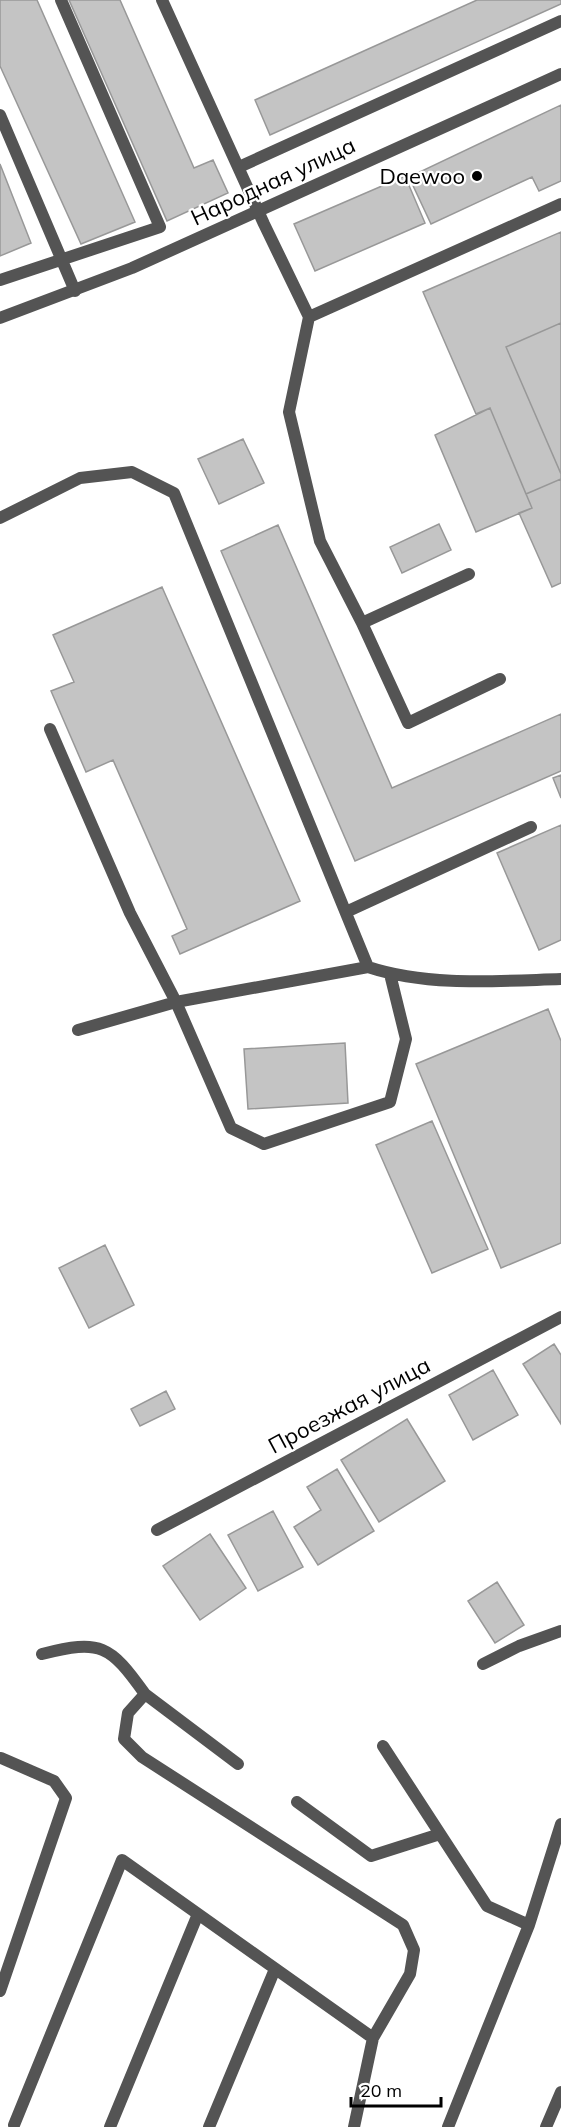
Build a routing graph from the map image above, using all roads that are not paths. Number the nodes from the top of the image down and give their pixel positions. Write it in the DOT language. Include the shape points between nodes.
graph roads {
  1 [pos="61,0"];
  2 [pos="162,0"];
  3 [pos="561,21"];
  4 [pos="561,74"];
  5 [pos="0,115"];
  6 [pos="239,166"];
  7 [pos="561,204"];
  8 [pos="259,211"];
  9 [pos="62,261"];
  10 [pos="0,279"];
  11 [pos="75,291"];
  12 [pos="309,317"];
  13 [pos="0,318"];
  14 [pos="0,518"];
  15 [pos="469,574"];
  16 [pos="362,623"];
  17 [pos="500,680"];
  18 [pos="50,729"];
  19 [pos="531,827"];
  20 [pos="346,912"];
  21 [pos="369,967"];
  22 [pos="390,974"];
  23 [pos="561,979"];
  24 [pos="176,1002"];
  25 [pos="78,1030"];
  26 [pos="561,1317"];
  27 [pos="157,1530"];
  28 [pos="561,1631"];
  29 [pos="42,1654"];
  30 [pos="483,1664"];
  31 [pos="145,1694"];
  32 [pos="382,1746"];
  33 [pos="1,1758"];
  34 [pos="238,1764"];
  35 [pos="297,1802"];
  36 [pos="561,1824"];
  37 [pos="440,1834"];
  38 [pos="198,1914"];
  39 [pos="529,1925"];
  40 [pos="275,1969"];
  41 [pos="0,1991"];
  42 [pos="372,2038"];
  43 [pos="561,2092"];
  44 [pos="14,2125"];
  45 [pos="110,2127"];
  46 [pos="208,2127"];
  47 [pos="354,2127"];
  48 [pos="448,2127"];
  49 [pos="546,2127"];
  1 -- 9 [label="street" via="160,227"];
  2 -- 6 [label="street"];
  3 -- 6 [label="street"];
  4 -- 8 [label="street, Народная улица"];
  5 -- 9 [label="street"];
  6 -- 8 [label="street"];
  7 -- 12 [label="street"];
  8 -- 11 [label="street, Народная улица"];
  8 -- 12 [label="street"];
  9 -- 10 [label="street"];
  9 -- 11 [label="street"];
  11 -- 13 [label="street, Народная улица"];
  12 -- 16 [label="street" via="289,412 320,541"];
  14 -- 20 [label="street" via="80,478 132,472 174,493"];
  15 -- 16 [label="street"];
  16 -- 17 [label="street" via="408,723"];
  18 -- 24 [label="street" via="130,913"];
  19 -- 20 [label="street"];
  20 -- 21 [label="street"];
  21 -- 22 [label="street"];
  21 -- 24 [label="street"];
  22 -- 23 [label="street" via="480,981"];
  22 -- 24 [label="street" via="406,1039 390,1102 264,1144 231,1128"];
  24 -- 25 [label="street"];
  26 -- 27 [label="street, Проезжая улица"];
  28 -- 30 [label="street"];
  29 -- 31 [label="street" via="76,1645 99,1648 113,1654"];
  31 -- 34 [label="street"];
  31 -- 42 [label="street" via="128,1713 124,1739 142,1757 403,1925 414,1950 410,1974"];
  32 -- 37 [label="street"];
  33 -- 41 [label="street" via="54,1781 66,1798"];
  35 -- 37 [label="street" via="371,1856"];
  36 -- 39 [label="street"];
  37 -- 39 [label="street" via="487,1906"];
  38 -- 40 [label="street"];
  38 -- 44 [label="street" via="122,1860"];
  38 -- 45 [label="street"];
  39 -- 48 [label="street"];
  40 -- 42 [label="street"];
  40 -- 46 [label="street"];
  42 -- 47 [label="street"];
  43 -- 49 [label="street"];
}
